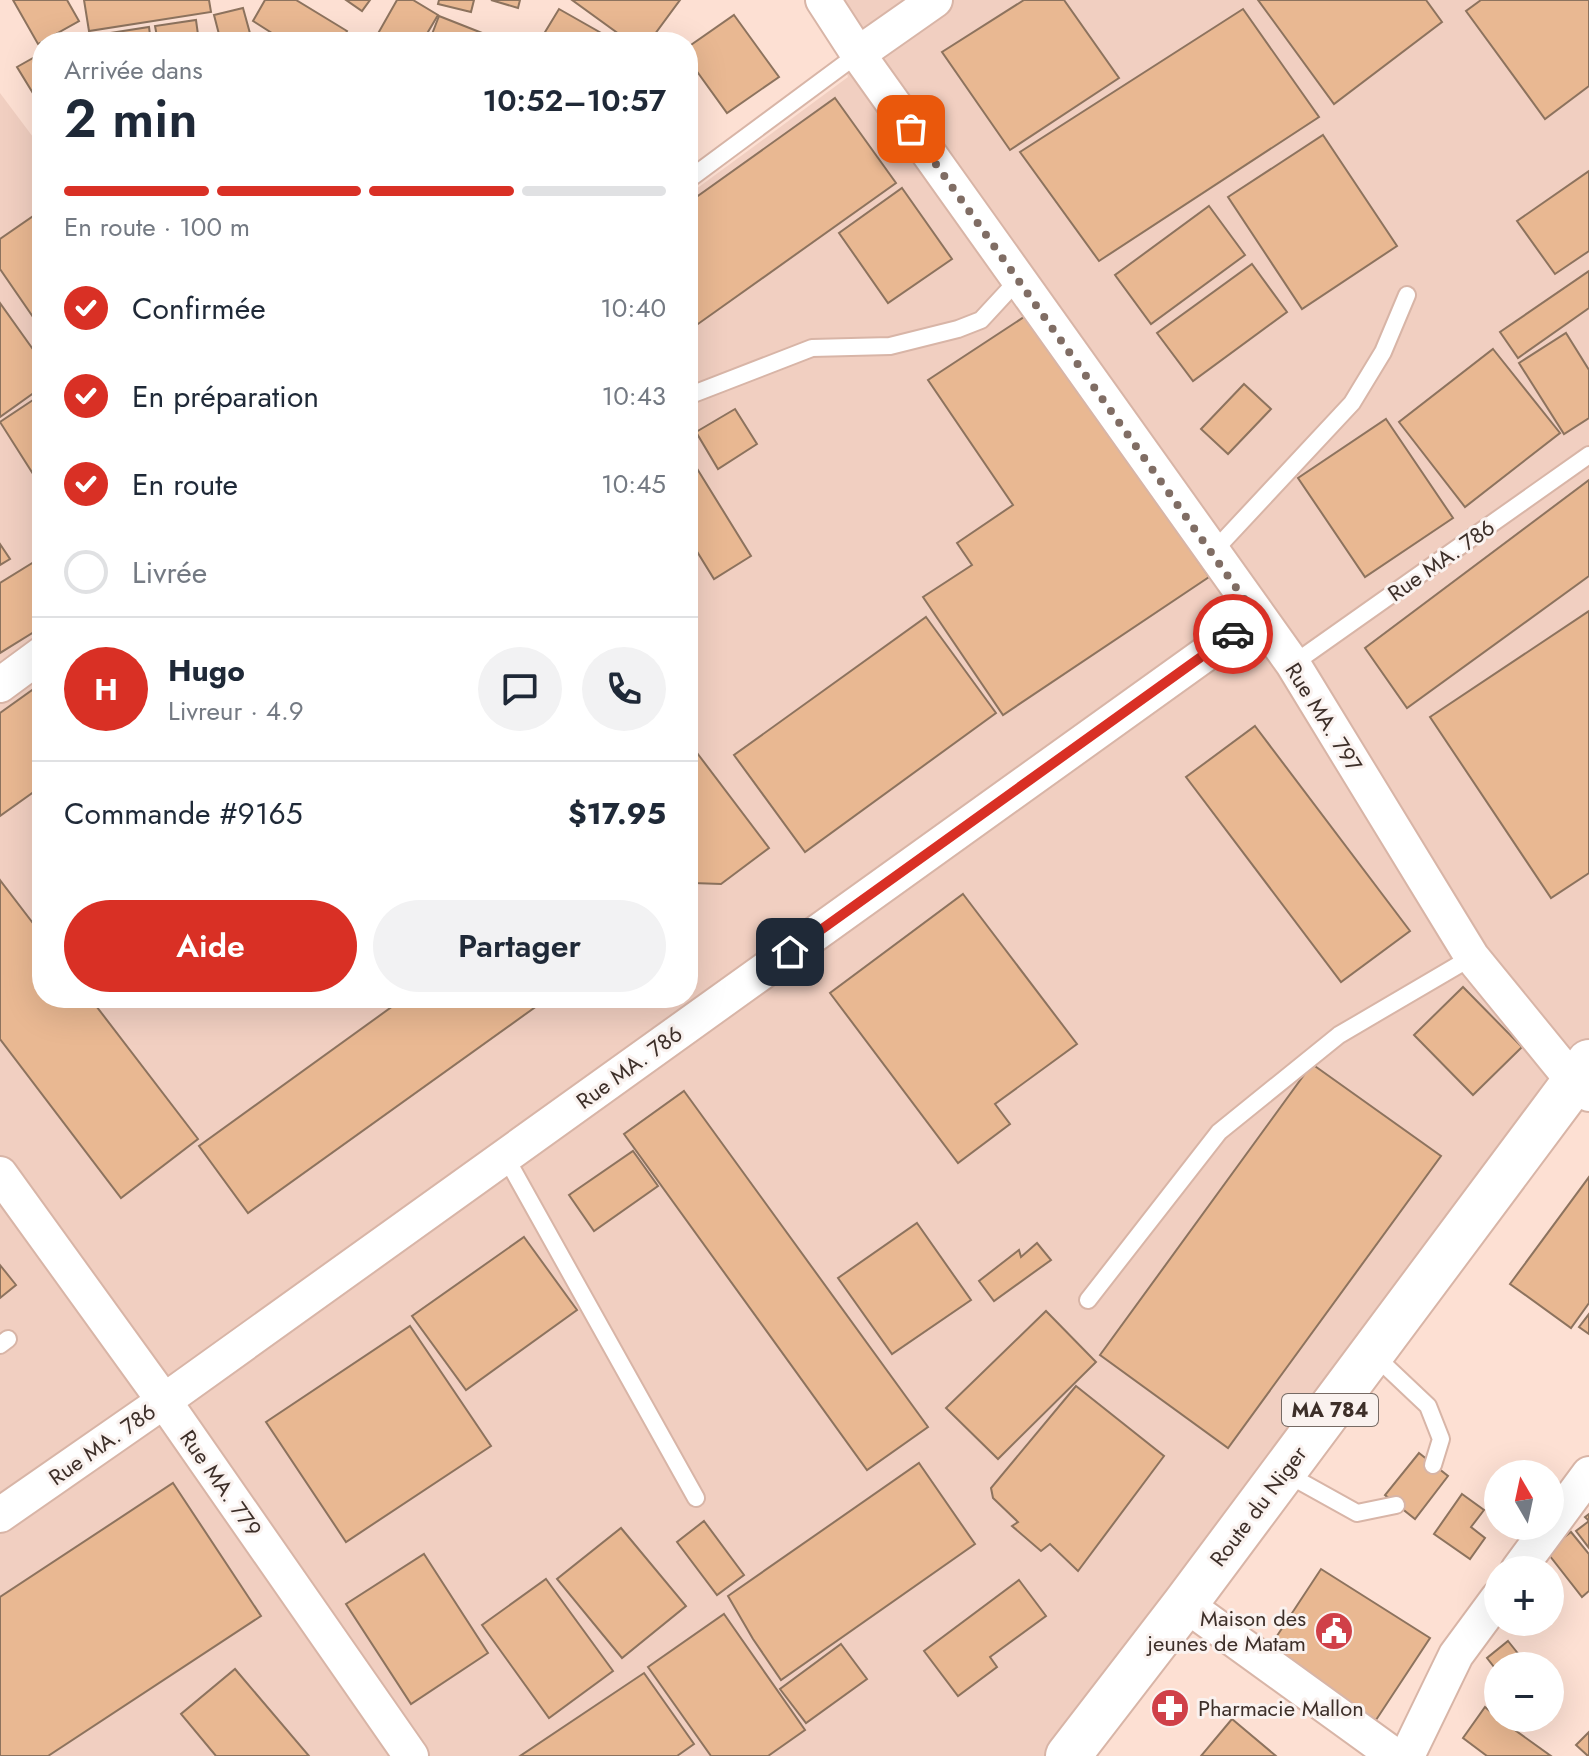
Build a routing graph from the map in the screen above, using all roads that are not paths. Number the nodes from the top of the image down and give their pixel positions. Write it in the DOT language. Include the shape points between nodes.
graph roads {
  1 [pos="823,0"];
  2 [pos="935,0"];
  3 [pos="858,54"];
  4 [pos="698,173"];
  5 [pos="1018,280"];
  6 [pos="1407,295"];
  7 [pos="698,392"];
  8 [pos="1589,455"];
  9 [pos="1212,553"];
  10 [pos="1257,617"];
  11 [pos="32,661"];
  12 [pos="1293,664"];
  13 [pos="0,685"];
  14 [pos="1472,957"];
  15 [pos="1584,1079"];
  16 [pos="505,1156"];
  17 [pos="0,1174"];
  18 [pos="1088,1300"];
  19 [pos="1372,1354"];
  20 [pos="164,1401"];
  21 [pos="1433,1465"];
  22 [pos="1284,1472"];
  23 [pos="1589,1474"];
  24 [pos="696,1498"];
  25 [pos="1396,1505"];
  26 [pos="0,1515"];
  27 [pos="1528,1556"];
  28 [pos="1185,1604"];
  29 [pos="1484,1617"];
  30 [pos="411,1756"];
  31 [pos="1068,1756"];
  32 [pos="1395,1756"];
  33 [pos="1407,1756"];
  1 -- 3 [label="street, Rue MA. 797"];
  2 -- 3 [label="street"];
  3 -- 4 [label="lane"];
  3 -- 5 [label="street, Rue MA. 797"];
  5 -- 7 [label="lane" via="981,320 958,329 890,346 812,348"];
  5 -- 9 [label="street, Rue MA. 797"];
  6 -- 9 [label="lane" via="1383,352 1352,403"];
  8 -- 12 [label="lane, Rue MA. 786"];
  9 -- 10 [label="street, Rue MA. 797"];
  10 -- 12 [label="street, Rue MA. 797"];
  10 -- 16 [label="street, Rue MA. 786"];
  11 -- 13 [label="street"];
  12 -- 14 [label="street, Rue MA. 797"];
  14 -- 15 [label="street, Rue MA. 797"];
  14 -- 18 [label="lane" via="1339,1035 1219,1132"];
  15 -- 19 [label="main road, Route du Niger / MA 784"];
  16 -- 20 [label="street, Rue MA. 786"];
  16 -- 24 [label="lane"];
  17 -- 20 [label="street, Rue MA. 779"];
  19 -- 21 [label="lane" via="1428,1406 1441,1439"];
  19 -- 22 [label="main road, Route du Niger / MA 784"];
  20 -- 26 [label="street, Rue MA. 786"];
  20 -- 30 [label="street, Rue MA. 779"];
  22 -- 25 [label="lane" via="1357,1513"];
  22 -- 28 [label="main road, Route du Niger / MA 784"];
  23 -- 27 [label="street"];
  28 -- 31 [label="main road, Route du Niger / MA 784"];
  28 -- 32 [label="street"];
  29 -- 33 [label="street" via="1456,1655"];
}
